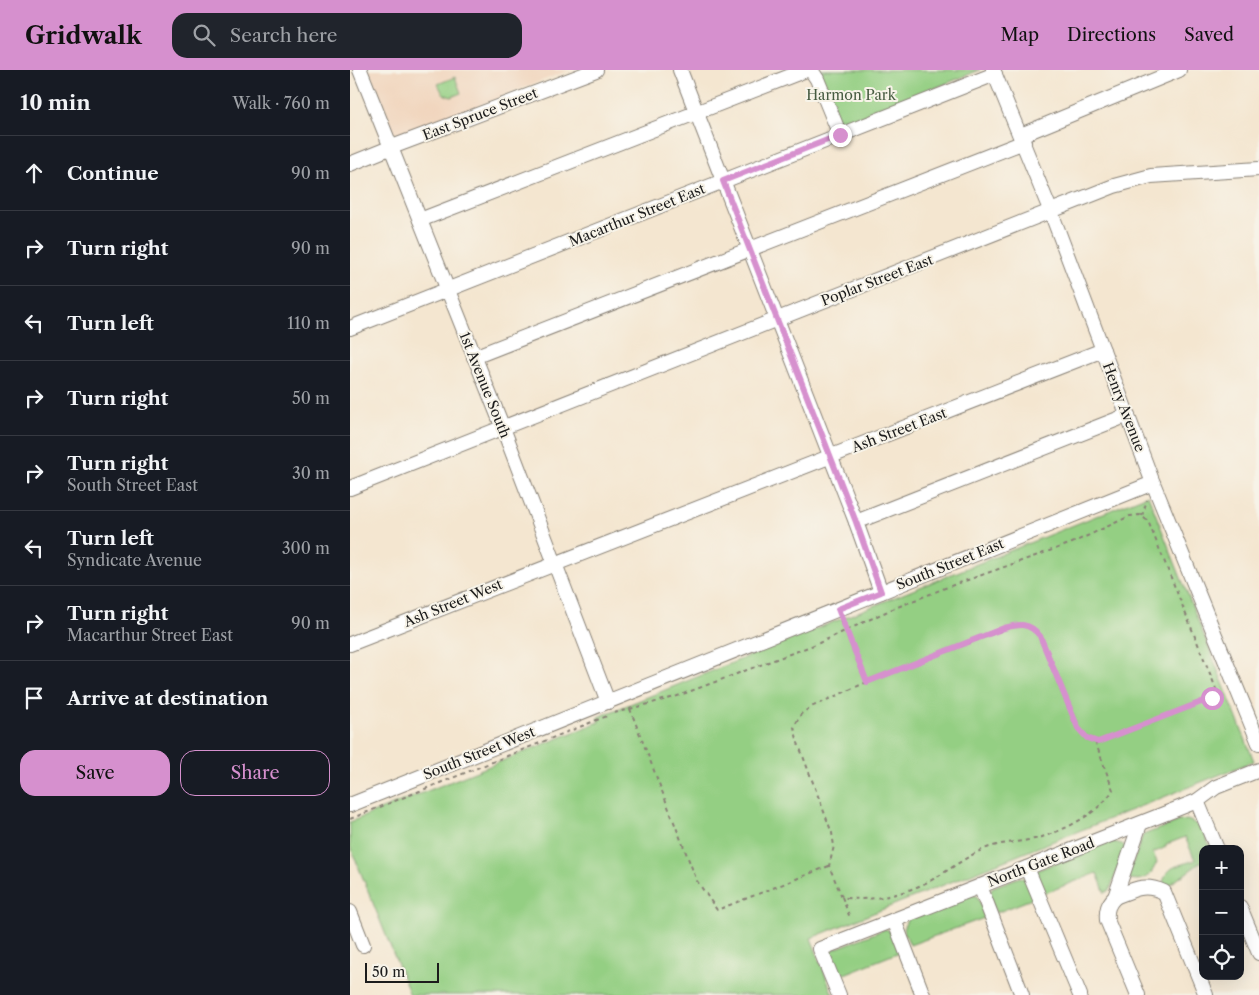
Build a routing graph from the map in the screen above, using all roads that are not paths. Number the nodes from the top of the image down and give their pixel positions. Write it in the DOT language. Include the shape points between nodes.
graph roads {
  1 [pos="360,70"];
  2 [pos="596,70"];
  3 [pos="680,70"];
  4 [pos="806,70"];
  5 [pos="811,70"];
  6 [pos="1179,70"];
  7 [pos="994,72"];
  8 [pos="696,112"];
  9 [pos="840,135"];
  10 [pos="1022,139"];
  11 [pos="392,147"];
  12 [pos="350,164"];
  13 [pos="1259,169"];
  14 [pos="723,181"];
  15 [pos="1051,212"];
  16 [pos="420,220"];
  17 [pos="749,250"];
  18 [pos="447,290"];
  19 [pos="776,320"];
  20 [pos="350,328"];
  21 [pos="1103,350"];
  22 [pos="474,356"];
  23 [pos="1128,415"];
  24 [pos="503,428"];
  25 [pos="830,457"];
  26 [pos="1153,483"];
  27 [pos="350,488"];
  28 [pos="856,522"];
  29 [pos="555,562"];
  30 [pos="881,592"];
  31 [pos="350,644"];
  32 [pos="608,702"];
  33 [pos="1259,744"];
  34 [pos="1259,770"];
  35 [pos="1198,801"];
  36 [pos="350,805"];
  37 [pos="1140,824"];
  38 [pos="1215,845"];
  39 [pos="1027,868"];
  40 [pos="980,886"];
  41 [pos="1115,897"];
  42 [pos="1244,916"];
  43 [pos="351,919"];
  44 [pos="894,920"];
  45 [pos="363,945"];
  46 [pos="1259,953"];
  47 [pos="838,995"];
  48 [pos="923,995"];
  49 [pos="1022,995"];
  50 [pos="1080,995"];
  51 [pos="1138,995"];
  52 [pos="1206,995"];
  1 -- 11 [label="street, 1st Avenue South"];
  2 -- 11 [label="street, East Spruce Street"];
  3 -- 8 [label="street"];
  4 -- 8 [label="street"];
  5 -- 9 [label="street"];
  6 -- 10 [label="street"];
  7 -- 9 [label="street, Macarthur Street East"];
  7 -- 10 [label="street, Henry Avenue"];
  8 -- 14 [label="street"];
  8 -- 16 [label="street"];
  9 -- 14 [label="street, Macarthur Street East"];
  10 -- 15 [label="street, Henry Avenue"];
  10 -- 17 [label="street"];
  11 -- 12 [label="street, East Spruce Street"];
  11 -- 16 [label="street, 1st Avenue South"];
  13 -- 15 [label="street, Poplar Street East" via="1151,176 1114,186"];
  14 -- 17 [label="street"];
  14 -- 18 [label="street, Macarthur Street East"];
  15 -- 19 [label="street, Poplar Street East"];
  15 -- 21 [label="street, Henry Avenue"];
  16 -- 18 [label="street, 1st Avenue South"];
  17 -- 19 [label="street"];
  17 -- 22 [label="street"];
  18 -- 20 [label="street, Macarthur Street East"];
  18 -- 22 [label="street, 1st Avenue South"];
  19 -- 24 [label="street, Poplar Street East"];
  19 -- 25 [label="street"];
  21 -- 23 [label="street, Henry Avenue"];
  21 -- 25 [label="street, Ash Street East"];
  22 -- 24 [label="street, 1st Avenue South"];
  23 -- 26 [label="street, Henry Avenue"];
  23 -- 28 [label="street"];
  24 -- 27 [label="street, Poplar Street East"];
  24 -- 29 [label="street, 1st Avenue South"];
  25 -- 28 [label="street"];
  25 -- 29 [label="street, Ash Street East"];
  26 -- 30 [label="street, South Street East"];
  26 -- 33 [label="street, Henry Avenue"];
  28 -- 30 [label="street"];
  29 -- 31 [label="street, Ash Street West"];
  29 -- 32 [label="street, 1st Avenue South"];
  30 -- 32 [label="street, South Street East"];
  32 -- 36 [label="street, South Street West"];
  34 -- 35 [label="street, North Gate Road" via="1216,787"];
  35 -- 37 [label="street, North Gate Road"];
  35 -- 38 [label="street"];
  37 -- 39 [label="street, North Gate Road"];
  37 -- 41 [label="street"];
  39 -- 40 [label="street, North Gate Road"];
  39 -- 50 [label="street"];
  40 -- 44 [label="street, North Gate Road"];
  40 -- 49 [label="street"];
  41 -- 51 [label="street" via="1109,903 1107,920"];
  41 -- 52 [label="street" via="1142,886 1164,892"];
  42 -- 46 [label="street"];
  43 -- 45 [label="street"];
  44 -- 47 [label="street, North Gate Road" via="820,949"];
  44 -- 48 [label="street"];
}
